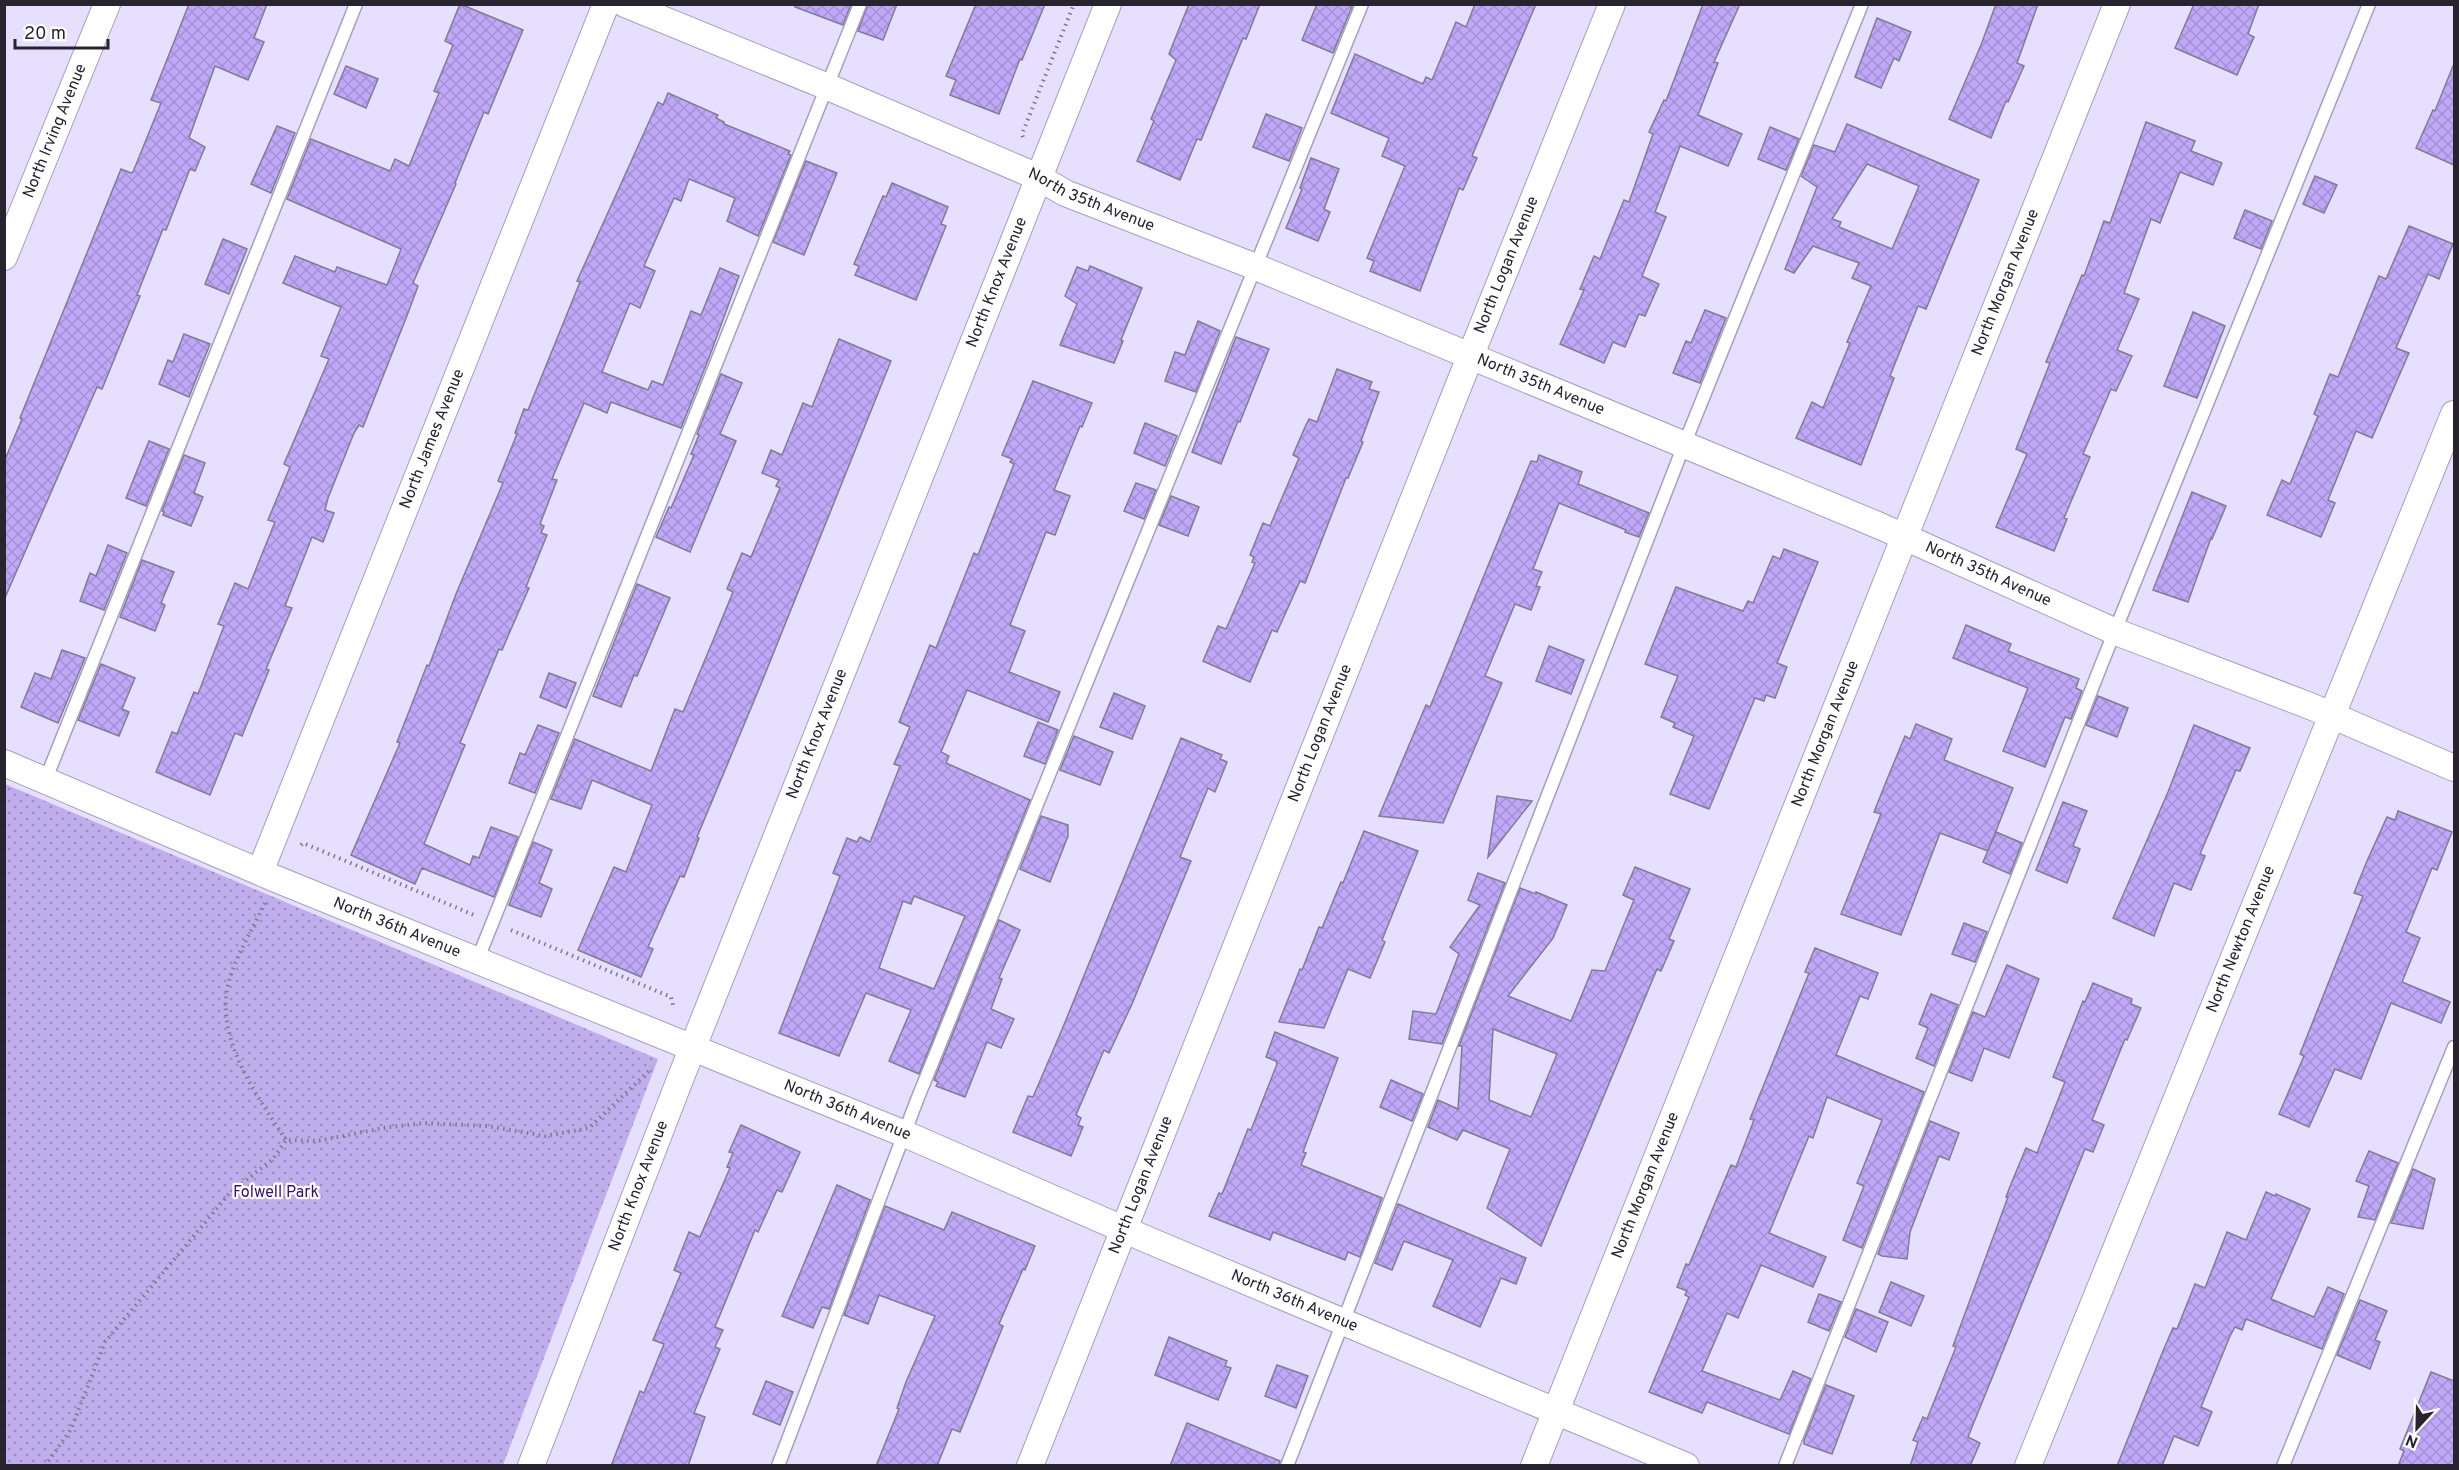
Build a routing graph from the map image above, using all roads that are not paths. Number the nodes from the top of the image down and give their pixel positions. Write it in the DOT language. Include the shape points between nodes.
graph roads {
  1 [pos="107,4"];
  2 [pos="356,4"];
  3 [pos="606,4"];
  4 [pos="625,4"];
  5 [pos="860,4"];
  6 [pos="1108,4"];
  7 [pos="1362,4"];
  8 [pos="1612,4"];
  9 [pos="1862,4"];
  10 [pos="2116,4"];
  11 [pos="2369,4"];
  12 [pos="828,87"];
  13 [pos="1038,177"];
  14 [pos="4,257"];
  15 [pos="1256,267"];
  16 [pos="1470,356"];
  17 [pos="2454,414"];
  18 [pos="1684,445"];
  19 [pos="1904,536"];
  20 [pos="2116,632"];
  21 [pos="2333,716"];
  22 [pos="4,763"];
  23 [pos="2454,768"];
  24 [pos="45,781"];
  25 [pos="268,875"];
  26 [pos="477,961"];
  27 [pos="2454,1047"];
  28 [pos="693,1048"];
  29 [pos="905,1134"];
  30 [pos="1123,1229"];
  31 [pos="1344,1321"];
  32 [pos="1555,1411"];
  33 [pos="531,1466"];
  34 [pos="778,1466"];
  35 [pos="1030,1466"];
  36 [pos="1287,1466"];
  37 [pos="1534,1466"];
  38 [pos="1686,1466"];
  39 [pos="1785,1466"];
  40 [pos="2028,1466"];
  41 [pos="2283,1466"];
  1 -- 14 [label="street, North Irving Avenue"];
  2 -- 24 [label="lane"];
  3 -- 25 [label="street, North James Avenue"];
  4 -- 12 [label="street, North 35th Avenue"];
  5 -- 12 [label="lane"];
  6 -- 13 [label="street, North Knox Avenue"];
  7 -- 15 [label="lane"];
  8 -- 16 [label="street, North Logan Avenue"];
  9 -- 18 [label="lane"];
  10 -- 19 [label="street, North Morgan Avenue"];
  11 -- 20 [label="lane"];
  12 -- 13 [label="street, North 35th Avenue"];
  12 -- 26 [label="lane"];
  13 -- 15 [label="street, North 35th Avenue" via="1065,193"];
  13 -- 28 [label="street, North Knox Avenue"];
  15 -- 16 [label="street, North 35th Avenue"];
  15 -- 29 [label="lane"];
  16 -- 18 [label="street, North 35th Avenue"];
  16 -- 30 [label="street, North Logan Avenue"];
  17 -- 21 [label="street, North Newton Avenue"];
  18 -- 19 [label="street, North 35th Avenue"];
  18 -- 31 [label="lane"];
  19 -- 20 [label="street, North 35th Avenue"];
  19 -- 32 [label="street, North Morgan Avenue"];
  20 -- 21 [label="street, North 35th Avenue"];
  20 -- 39 [label="lane"];
  21 -- 23 [label="street, North 35th Avenue"];
  21 -- 40 [label="street, North Newton Avenue"];
  22 -- 24 [label="street, North 36th Avenue"];
  24 -- 25 [label="street, North 36th Avenue"];
  25 -- 26 [label="street, North 36th Avenue"];
  26 -- 28 [label="street, North 36th Avenue"];
  27 -- 41 [label="lane"];
  28 -- 29 [label="street, North 36th Avenue"];
  28 -- 33 [label="street, North Knox Avenue"];
  29 -- 30 [label="street, North 36th Avenue"];
  29 -- 34 [label="lane"];
  30 -- 31 [label="street, North 36th Avenue"];
  30 -- 35 [label="street, North Logan Avenue"];
  31 -- 32 [label="street, North 36th Avenue"];
  31 -- 36 [label="lane"];
  32 -- 37 [label="street, North Morgan Avenue"];
  32 -- 38 [label="street, North 36th Avenue"];
}
